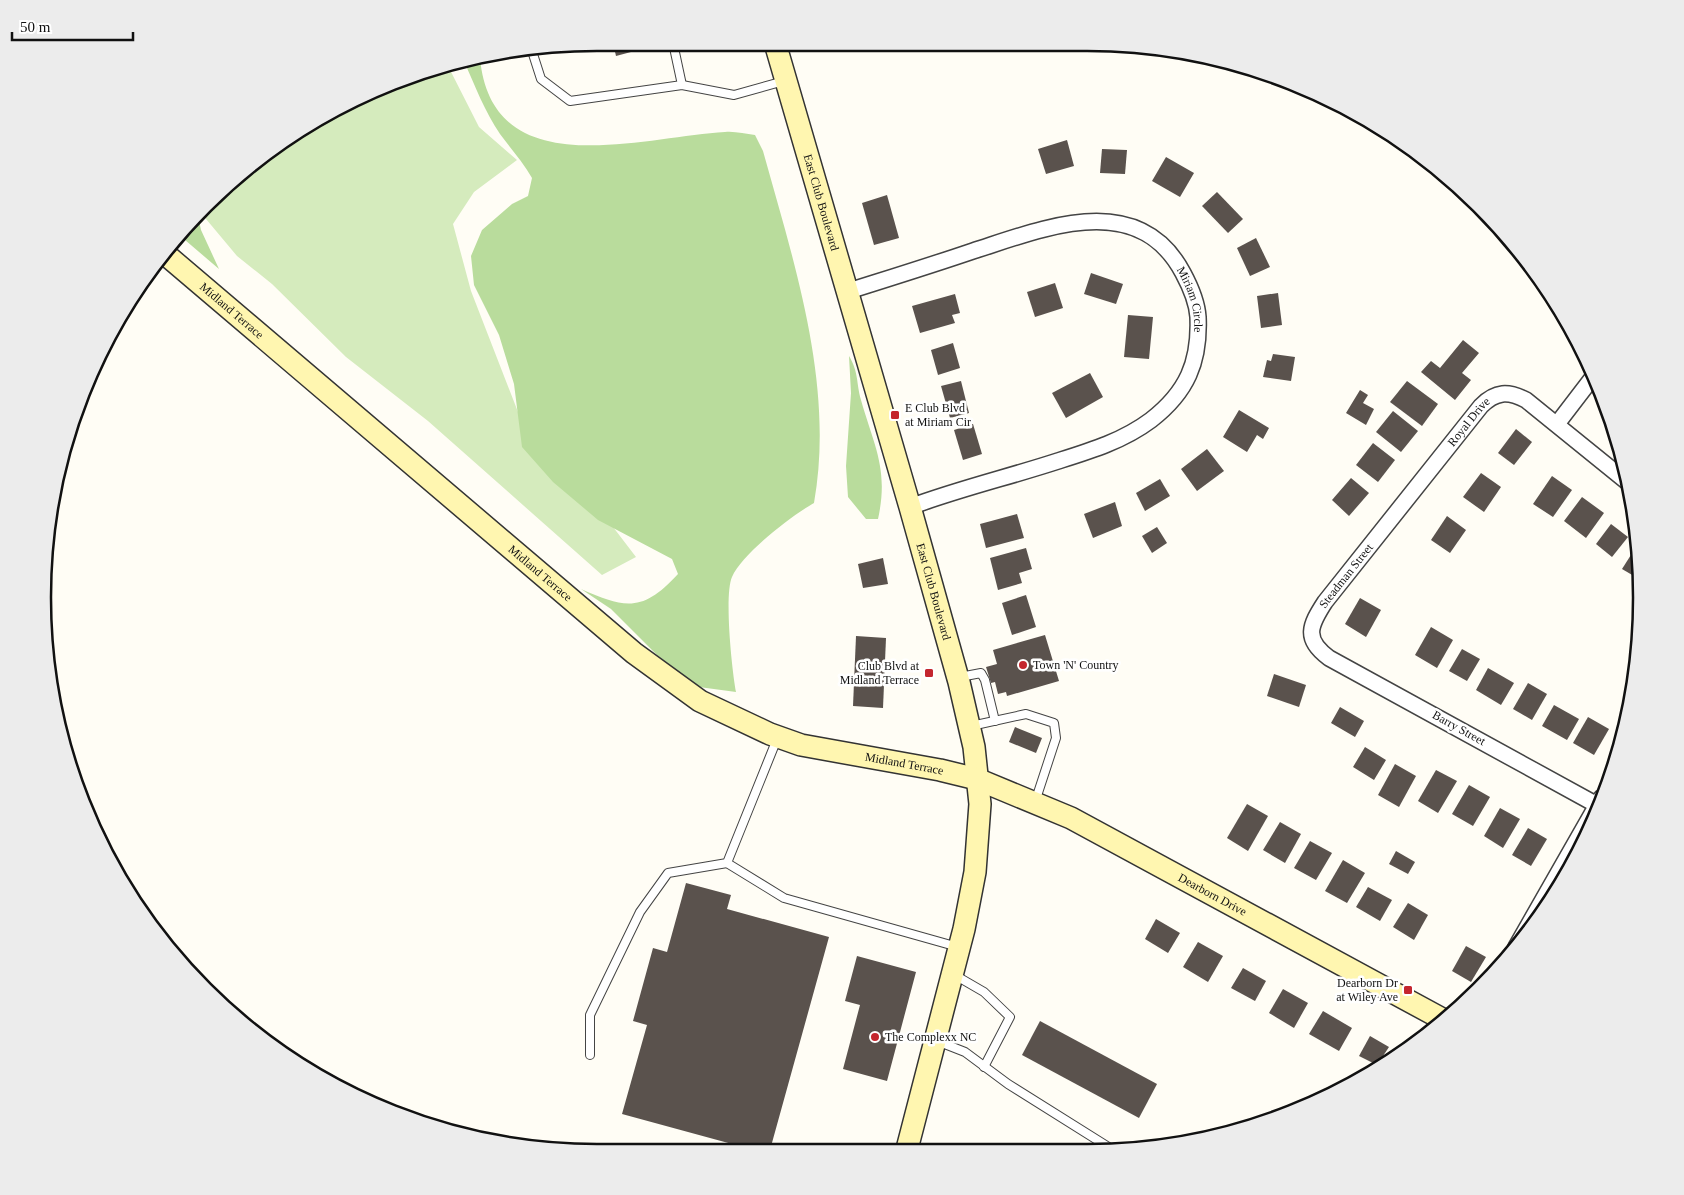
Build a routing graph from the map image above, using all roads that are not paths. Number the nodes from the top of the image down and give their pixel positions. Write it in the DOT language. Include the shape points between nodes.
graph roads {
  1 [pos="675,51"];
  2 [pos="778,51"];
  3 [pos="533,55"];
  4 [pos="786,80"];
  5 [pos="682,85"];
  6 [pos="170,258"];
  7 [pos="849,291"];
  8 [pos="1589,383"];
  9 [pos="1557,424"];
  10 [pos="1618,475"];
  11 [pos="910,506"];
  12 [pos="1402,507"];
  13 [pos="1320,651"];
  14 [pos="958,678"];
  15 [pos="996,721"];
  16 [pos="969,726"];
  17 [pos="778,737"];
  18 [pos="977,779"];
  19 [pos="1594,799"];
  20 [pos="1035,803"];
  21 [pos="1565,861"];
  22 [pos="727,863"];
  23 [pos="1551,885"];
  24 [pos="960,948"];
  25 [pos="953,974"];
  26 [pos="1437,1016"];
  27 [pos="935,1040"];
  28 [pos="590,1055"];
  29 [pos="984,1067"];
  30 [pos="908,1144"];
  31 [pos="1103,1144"];
  1 -- 5 [label="lane"];
  2 -- 4 [label="street, East Club Boulevard"];
  3 -- 5 [label="lane" via="541,79 570,102"];
  4 -- 5 [label="lane" via="734,95"];
  4 -- 7 [label="street, East Club Boulevard"];
  6 -- 17 [label="street, Midland Terrace" via="634,653 700,700"];
  7 -- 11 [label="street, East Club Boulevard"];
  7 -- 11 [label="street, Miriam Circle" via="1049,227 1090,221 1118,223 1159,241 1176,261 1190,286 1198,311 1199,344 1193,368 1182,388 1169,404 1130,434 1094,450"];
  8 -- 9 [label="street"];
  9 -- 10 [label="street, Royal Drive"];
  9 -- 12 [label="street, Royal Drive" via="1512,393 1489,398"];
  11 -- 14 [label="street, East Club Boulevard"];
  12 -- 13 [label="street, Steadman Street" via="1314,619 1311,632"];
  13 -- 19 [label="street, Barry Street"];
  14 -- 15 [label="lane" via="982,673"];
  14 -- 16 [label="street, East Club Boulevard"];
  15 -- 16 [label="lane"];
  15 -- 20 [label="lane" via="1026,714 1054,722 1056,738"];
  16 -- 18 [label="street, East Club Boulevard"];
  17 -- 18 [label="street, Midland Terrace" via="801,745"];
  17 -- 22 [label="lane"];
  18 -- 20 [label="street, Dearborn Drive"];
  18 -- 24 [label="street, East Club Boulevard" via="980,804 974,872"];
  20 -- 26 [label="street, Dearborn Drive" via="1071,818 1192,882"];
  21 -- 23 [label="street"];
  22 -- 24 [label="lane" via="784,898"];
  22 -- 28 [label="lane" via="668,873 640,912 590,1015"];
  24 -- 25 [label="street, East Club Boulevard"];
  25 -- 27 [label="street, East Club Boulevard"];
  25 -- 29 [label="lane" via="984,992 1010,1017"];
  27 -- 29 [label="lane" via="964,1052"];
  27 -- 30 [label="street, East Club Boulevard"];
  29 -- 31 [label="lane"];
}
